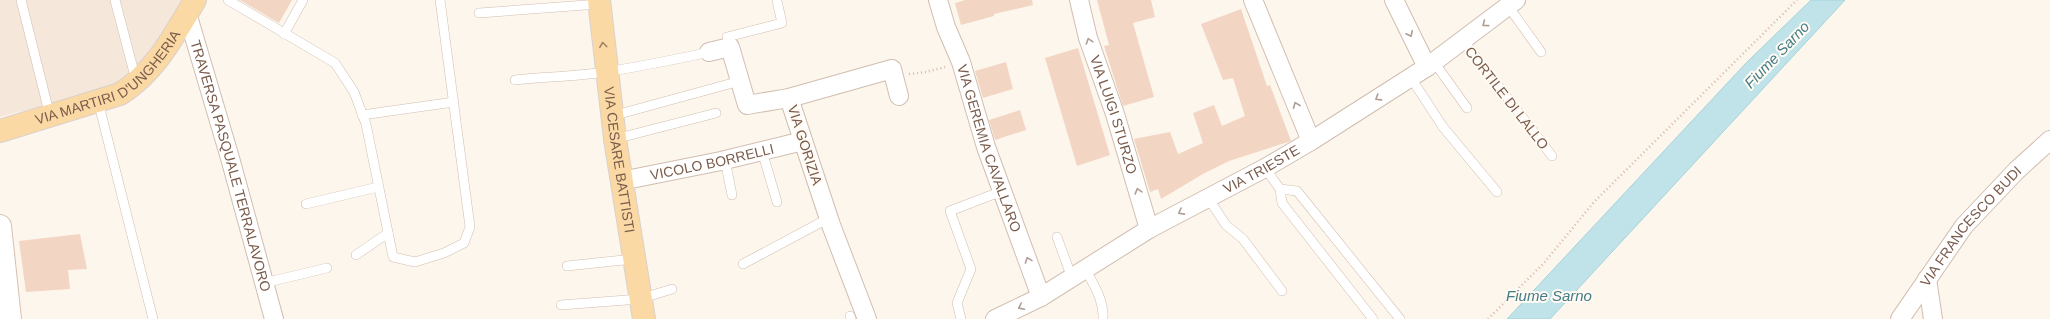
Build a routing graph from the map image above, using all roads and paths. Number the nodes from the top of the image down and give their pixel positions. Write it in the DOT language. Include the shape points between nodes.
graph roads {
  1 [pos="21,0"];
  2 [pos="115,0"];
  3 [pos="228,0"];
  4 [pos="303,0"];
  5 [pos="440,0"];
  6 [pos="938,0"];
  7 [pos="1079,0"];
  8 [pos="1253,0"];
  9 [pos="1394,0"];
  10 [pos="1797,0"];
  11 [pos="776,1"];
  12 [pos="599,2"];
  13 [pos="1512,3"];
  14 [pos="191,7"];
  15 [pos="479,13"];
  16 [pos="284,34"];
  17 [pos="1463,40"];
  18 [pos="730,47"];
  19 [pos="709,52"];
  20 [pos="1541,52"];
  21 [pos="961,62"];
  22 [pos="1431,65"];
  23 [pos="606,72"];
  24 [pos="893,75"];
  25 [pos="1411,78"];
  26 [pos="515,80"];
  27 [pos="740,81"];
  28 [pos="137,83"];
  29 [pos="899,96"];
  30 [pos="789,98"];
  31 [pos="98,101"];
  32 [pos="454,102"];
  33 [pos="1467,108"];
  34 [pos="716,113"];
  35 [pos="362,115"];
  36 [pos="50,116"];
  37 [pos="612,116"];
  38 [pos="0,131"];
  39 [pos="615,139"];
  40 [pos="2050,140"];
  41 [pos="804,141"];
  42 [pos="1311,141"];
  43 [pos="762,151"];
  44 [pos="1552,156"];
  45 [pos="725,160"];
  46 [pos="1266,168"];
  47 [pos="621,181"];
  48 [pos="378,187"];
  49 [pos="1280,188"];
  50 [pos="1002,191"];
  51 [pos="1497,192"];
  52 [pos="732,195"];
  53 [pos="1208,198"];
  54 [pos="777,202"];
  55 [pos="306,204"];
  56 [pos="829,218"];
  57 [pos="0,226"];
  58 [pos="1149,229"];
  59 [pos="388,234"];
  60 [pos="1057,237"];
  61 [pos="356,255"];
  62 [pos="633,259"];
  63 [pos="743,264"];
  64 [pos="567,266"];
  65 [pos="327,268"];
  66 [pos="1079,274"];
  67 [pos="1927,279"];
  68 [pos="264,283"];
  69 [pos="672,289"];
  70 [pos="1282,291"];
  71 [pos="1041,296"];
  72 [pos="561,305"];
  73 [pos="642,309"];
  74 [pos="856,318"];
  75 [pos="10,319"];
  76 [pos="153,319"];
  77 [pos="274,319"];
  78 [pos="961,319"];
  79 [pos="995,319"];
  80 [pos="1103,319"];
  81 [pos="1373,319"];
  82 [pos="1400,319"];
  83 [pos="1488,319"];
  84 [pos="1900,319"];
  85 [pos="1932,319"];
  1 -- 36 [label="lane"];
  2 -- 28 [label="lane"];
  3 -- 16 [label="lane"];
  4 -- 16 [label="lane"];
  5 -- 32 [label="lane"];
  6 -- 21 [label="street, VIA GEREMIA CAVALLARO"];
  58 -- 7 [label="street, VIA LUIGI STURZO, one-way" via="1115,114 1088,38"];
  42 -- 8 [label="street, one-way"];
  9 -- 22 [label="street, one-way"];
  10 -- 83 [label="path" via="1594,202 1544,263"];
  11 -- 18 [label="lane" via="782,23 727,37"];
  12 -- 15 [label="lane"];
  23 -- 12 [label="main road, VIA CESARE BATTISTI, one-way"];
  13 -- 17 [label="street, VIA TRIESTE, one-way"];
  13 -- 20 [label="lane"];
  14 -- 28 [label="main road, VIA MARTIRI D'UNGHERIA" via="157,62"];
  14 -- 68 [label="street, TRAVERSA PASQUALE TERRALAVORO"];
  16 -- 35 [label="lane" via="335,63 354,92"];
  17 -- 22 [label="street, VIA TRIESTE"];
  17 -- 44 [label="lane, CORTILE DI LALLO"];
  18 -- 19 [label="street"];
  18 -- 27 [label="street"];
  19 -- 23 [label="lane" via="663,63"];
  21 -- 24 [label="path" via="926,72"];
  21 -- 50 [label="street, VIA GEREMIA CAVALLARO"];
  22 -- 25 [label="street, VIA TRIESTE"];
  22 -- 33 [label="lane"];
  23 -- 26 [label="lane"];
  23 -- 37 [label="main road, VIA CESARE BATTISTI"];
  24 -- 29 [label="street"];
  24 -- 30 [label="street, VIA GORIZIA" via="892,69"];
  25 -- 42 [label="street, VIA TRIESTE, one-way"];
  25 -- 51 [label="lane" via="1443,127"];
  27 -- 30 [label="street" via="747,105"];
  27 -- 37 [label="lane"];
  28 -- 31 [label="main road, VIA MARTIRI D'UNGHERIA" via="120,94"];
  30 -- 41 [label="street, VIA GORIZIA"];
  31 -- 36 [label="main road, VIA MARTIRI D'UNGHERIA"];
  31 -- 76 [label="lane"];
  32 -- 35 [label="lane"];
  32 -- 59 [label="lane" via="470,227 464,243 444,253 415,262 393,257"];
  34 -- 39 [label="lane"];
  35 -- 48 [label="lane"];
  36 -- 38 [label="main road, VIA MARTIRI D'UNGHERIA"];
  37 -- 39 [label="main road, VIA CESARE BATTISTI"];
  39 -- 47 [label="main road, VIA CESARE BATTISTI"];
  40 -- 67 [label="street, VIA FRANCESCO BUDI" via="1964,226"];
  41 -- 43 [label="street, VICOLO BORRELLI"];
  41 -- 56 [label="street, VIA GORIZIA"];
  42 -- 46 [label="street, VIA TRIESTE"];
  43 -- 45 [label="street, VICOLO BORRELLI"];
  43 -- 54 [label="lane"];
  45 -- 47 [label="street, VICOLO BORRELLI"];
  45 -- 52 [label="lane"];
  46 -- 49 [label="lane"];
  46 -- 53 [label="street, VIA TRIESTE"];
  47 -- 62 [label="main road, VIA CESARE BATTISTI"];
  48 -- 55 [label="lane"];
  48 -- 59 [label="lane"];
  49 -- 81 [label="lane" via="1282,203"];
  49 -- 82 [label="lane" via="1297,191"];
  71 -- 50 [label="street, VIA GEREMIA CAVALLARO, one-way"];
  50 -- 78 [label="lane" via="950,211 970,269 957,303"];
  53 -- 58 [label="street, VIA TRIESTE, one-way"];
  53 -- 70 [label="lane" via="1226,226 1243,239"];
  56 -- 63 [label="lane"];
  56 -- 74 [label="street, VIA GORIZIA"];
  57 -- 75 [label="main road"];
  58 -- 66 [label="street, VIA TRIESTE"];
  59 -- 61 [label="lane"];
  60 -- 66 [label="lane"];
  62 -- 64 [label="lane"];
  62 -- 73 [label="main road, VIA CESARE BATTISTI"];
  65 -- 68 [label="lane"];
  66 -- 71 [label="street, VIA TRIESTE"];
  66 -- 80 [label="lane" via="1100,296"];
  67 -- 84 [label="street, VIA FRANCESCO BUDI"];
  67 -- 85 [label="street"];
  68 -- 77 [label="street, TRAVERSA PASQUALE TERRALAVORO"];
  69 -- 73 [label="lane"];
  71 -- 79 [label="street, VIA TRIESTE, one-way"];
  72 -- 73 [label="lane"];
}
